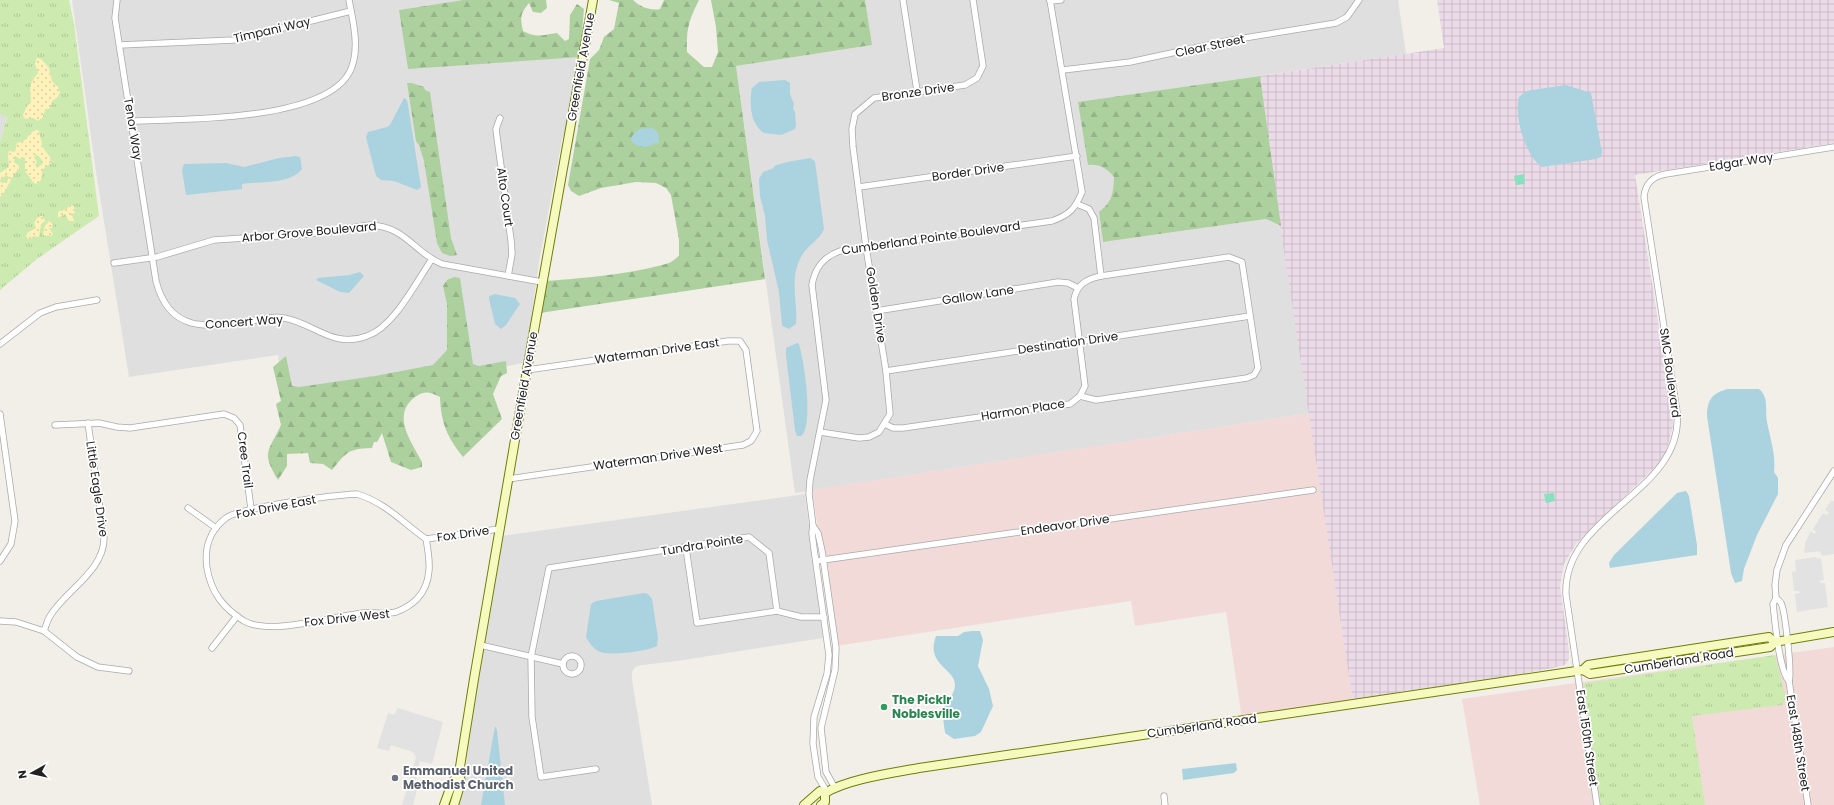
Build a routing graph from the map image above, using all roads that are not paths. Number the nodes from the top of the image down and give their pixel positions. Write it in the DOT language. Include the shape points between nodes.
graph roads {
  1 [pos="117,0"];
  2 [pos="349,0"];
  3 [pos="594,0"];
  4 [pos="903,0"];
  5 [pos="973,0"];
  6 [pos="1061,0"];
  7 [pos="1359,0"];
  8 [pos="1050,1"];
  9 [pos="351,11"];
  10 [pos="120,45"];
  11 [pos="1063,70"];
  12 [pos="917,91"];
  13 [pos="855,114"];
  14 [pos="500,118"];
  15 [pos="132,121"];
  16 [pos="1834,147"];
  17 [pos="1077,156"];
  18 [pos="1650,181"];
  19 [pos="859,187"];
  20 [pos="1077,204"];
  21 [pos="866,247"];
  22 [pos="152,258"];
  23 [pos="432,259"];
  24 [pos="114,263"];
  25 [pos="508,276"];
  26 [pos="1101,276"];
  27 [pos="542,282"];
  28 [pos="1078,288"];
  29 [pos="97,300"];
  30 [pos="876,311"];
  31 [pos="1250,316"];
  32 [pos="1080,342"];
  33 [pos="0,344"];
  34 [pos="527,370"];
  35 [pos="886,371"];
  36 [pos="751,387"];
  37 [pos="1080,396"];
  38 [pos="0,414"];
  39 [pos="0,421"];
  40 [pos="88,423"];
  41 [pos="885,424"];
  42 [pos="55,425"];
  43 [pos="820,432"];
  44 [pos="1834,471"];
  45 [pos="508,478"];
  46 [pos="1313,490"];
  47 [pos="188,508"];
  48 [pos="251,509"];
  49 [pos="814,526"];
  50 [pos="216,528"];
  51 [pos="499,529"];
  52 [pos="426,539"];
  53 [pos="686,548"];
  54 [pos="816,560"];
  55 [pos="823,560"];
  56 [pos="0,561"];
  57 [pos="777,611"];
  58 [pos="237,616"];
  59 [pos="824,617"];
  60 [pos="0,622"];
  61 [pos="44,631"];
  62 [pos="1834,632"];
  63 [pos="1780,641"];
  64 [pos="480,645"];
  65 [pos="212,648"];
  66 [pos="531,658"];
  67 [pos="563,664"];
  68 [pos="1580,670"];
  69 [pos="129,671"];
  70 [pos="596,769"];
  71 [pos="459,773"];
  72 [pos="835,788"];
  73 [pos="826,793"];
  74 [pos="1164,796"];
  75 [pos="444,805"];
  76 [pos="454,805"];
  77 [pos="804,805"];
  78 [pos="821,805"];
  79 [pos="1165,805"];
  80 [pos="1597,805"];
  81 [pos="1808,805"];
  1 -- 10 [label="street, Tenor Way" via="115,18"];
  2 -- 9 [label="street"];
  3 -- 27 [label="street, Greenfield Avenue"];
  4 -- 12 [label="street"];
  5 -- 12 [label="street, Bronze Drive" via="983,66 977,78 964,85"];
  6 -- 8 [label="street"];
  7 -- 11 [label="street, Clear Street" via="1353,11 1336,23 1232,40 1130,62"];
  8 -- 11 [label="street"];
  9 -- 10 [label="street, Timpani Way" via="234,40"];
  9 -- 15 [label="street" via="355,46 353,62 343,81 328,94 248,116"];
  10 -- 15 [label="street, Tenor Way"];
  11 -- 17 [label="street"];
  12 -- 13 [label="street, Bronze Drive" via="874,98"];
  13 -- 19 [label="street, Golden Drive" via="852,129"];
  14 -- 25 [label="street, Alto Court" via="496,129 512,248"];
  15 -- 22 [label="street, Tenor Way"];
  16 -- 18 [label="street, Edgar Way" via="1666,174"];
  17 -- 19 [label="street, Border Drive"];
  17 -- 20 [label="street" via="1082,192"];
  18 -- 68 [label="street, SMC Boulevard" via="1644,197 1677,412 1677,428 1672,446 1659,468 1585,540 1569,566 1566,595"];
  19 -- 21 [label="street, Golden Drive"];
  20 -- 21 [label="street, Cumberland Pointe Boulevard" via="1064,217 1052,221"];
  20 -- 26 [label="street" via="1089,209 1094,218"];
  21 -- 30 [label="street, Golden Drive"];
  21 -- 43 [label="street, Cumberland Pointe Boulevard" via="840,250 830,254 814,273 812,285 826,400"];
  22 -- 23 [label="street, Arbor Grove Boulevard" via="214,240 308,234 370,225 397,231"];
  22 -- 23 [label="street, Concert Way" via="162,299 175,315 189,323 212,326 283,317 332,338 350,340 368,336 385,326"];
  22 -- 24 [label="street, Arbor Grove Boulevard"];
  23 -- 25 [label="street, Arbor Grove Boulevard" via="449,266"];
  25 -- 27 [label="street, Arbor Grove Boulevard"];
  26 -- 28 [label="street" via="1085,281"];
  26 -- 31 [label="street" via="1230,257 1242,262"];
  27 -- 34 [label="street, Greenfield Avenue"];
  28 -- 30 [label="street, Gallow Lane" via="1058,282"];
  28 -- 32 [label="street" via="1074,299"];
  29 -- 33 [label="street" via="56,307 40,313"];
  30 -- 35 [label="street, Golden Drive"];
  31 -- 32 [label="street, Destination Drive"];
  31 -- 37 [label="street, Harmon Place" via="1258,368 1254,375 1096,400"];
  32 -- 35 [label="street, Destination Drive"];
  32 -- 37 [label="street" via="1086,380"];
  34 -- 36 [label="street, Waterman Drive East" via="736,340 742,343 746,350"];
  34 -- 45 [label="street, Greenfield Avenue"];
  35 -- 41 [label="street, Golden Drive" via="890,414"];
  36 -- 45 [label="street, Waterman Drive West" via="757,431 748,444"];
  37 -- 41 [label="street, Harmon Place" via="1070,404 903,428 893,428"];
  38 -- 39 [label="street"];
  39 -- 56 [label="street" via="16,521 11,544"];
  40 -- 42 [label="street"];
  40 -- 48 [label="street, Cree Trail" via="100,422 130,428 230,415 240,426"];
  40 -- 61 [label="street, Little Eagle Drive" via="104,538 103,550 98,562 50,616"];
  41 -- 43 [label="street" via="879,432 869,437 859,438"];
  43 -- 49 [label="street, Cumberland Pointe Boulevard" via="809,488"];
  44 -- 63 [label="street, East 148th Street" via="1784,549 1776,578 1776,598 1781,603"];
  45 -- 51 [label="street, Greenfield Avenue"];
  46 -- 55 [label="street, Endeavor Drive"];
  47 -- 50 [label="street"];
  48 -- 50 [label="street, Fox Drive East" via="227,517"];
  48 -- 52 [label="street, Fox Drive East" via="357,494 382,504"];
  49 -- 54 [label="street, Cumberland Pointe Boulevard" via="812,533"];
  49 -- 55 [label="street, Cumberland Pointe Boulevard" via="818,533"];
  50 -- 58 [label="street, Fox Drive East" via="207,548 210,581 219,599"];
  51 -- 52 [label="street, Fox Drive"];
  51 -- 64 [label="street, Greenfield Avenue"];
  52 -- 58 [label="street, Fox Drive West" via="430,567 426,585 417,598 401,610 389,614 364,613 272,627 252,624"];
  53 -- 57 [label="street, Tundra Pointe" via="749,537 769,553"];
  53 -- 57 [label="street" via="698,623"];
  53 -- 66 [label="street, Tundra Pointe" via="549,568"];
  54 -- 55 [label="street, Endeavor Drive"];
  54 -- 59 [label="street, Cumberland Pointe Boulevard"];
  55 -- 72 [label="street, Cumberland Pointe Boulevard" via="836,662 821,735 826,772"];
  57 -- 59 [label="street" via="801,617"];
  58 -- 65 [label="street"];
  59 -- 73 [label="street, Cumberland Pointe Boulevard" via="829,668 814,717 813,736 818,777"];
  60 -- 61 [label="street" via="16,622"];
  61 -- 69 [label="street" via="98,668"];
  62 -- 63 [label="street, Cumberland Road"];
  63 -- 68 [label="street, Cumberland Road" via="1768,638 1588,665"];
  63 -- 81 [label="street, East 148th Street" via="1791,673 1789,681"];
  64 -- 66 [label="street"];
  64 -- 71 [label="street, Greenfield Avenue"];
  66 -- 67 [label="street"];
  66 -- 70 [label="street" via="532,717 541,777"];
  68 -- 72 [label="street, Cumberland Road" via="919,768"];
  68 -- 80 [label="street, East 150th Street"];
  71 -- 75 [label="street, Greenfield Avenue" via="452,783"];
  71 -- 76 [label="street, Greenfield Avenue" via="461,782"];
  72 -- 73 [label="street, Cumberland Road"];
  73 -- 77 [label="street, Cumberland Road" via="820,791"];
  73 -- 78 [label="street" via="826,802"];
  74 -- 79 [label="street"];
}
